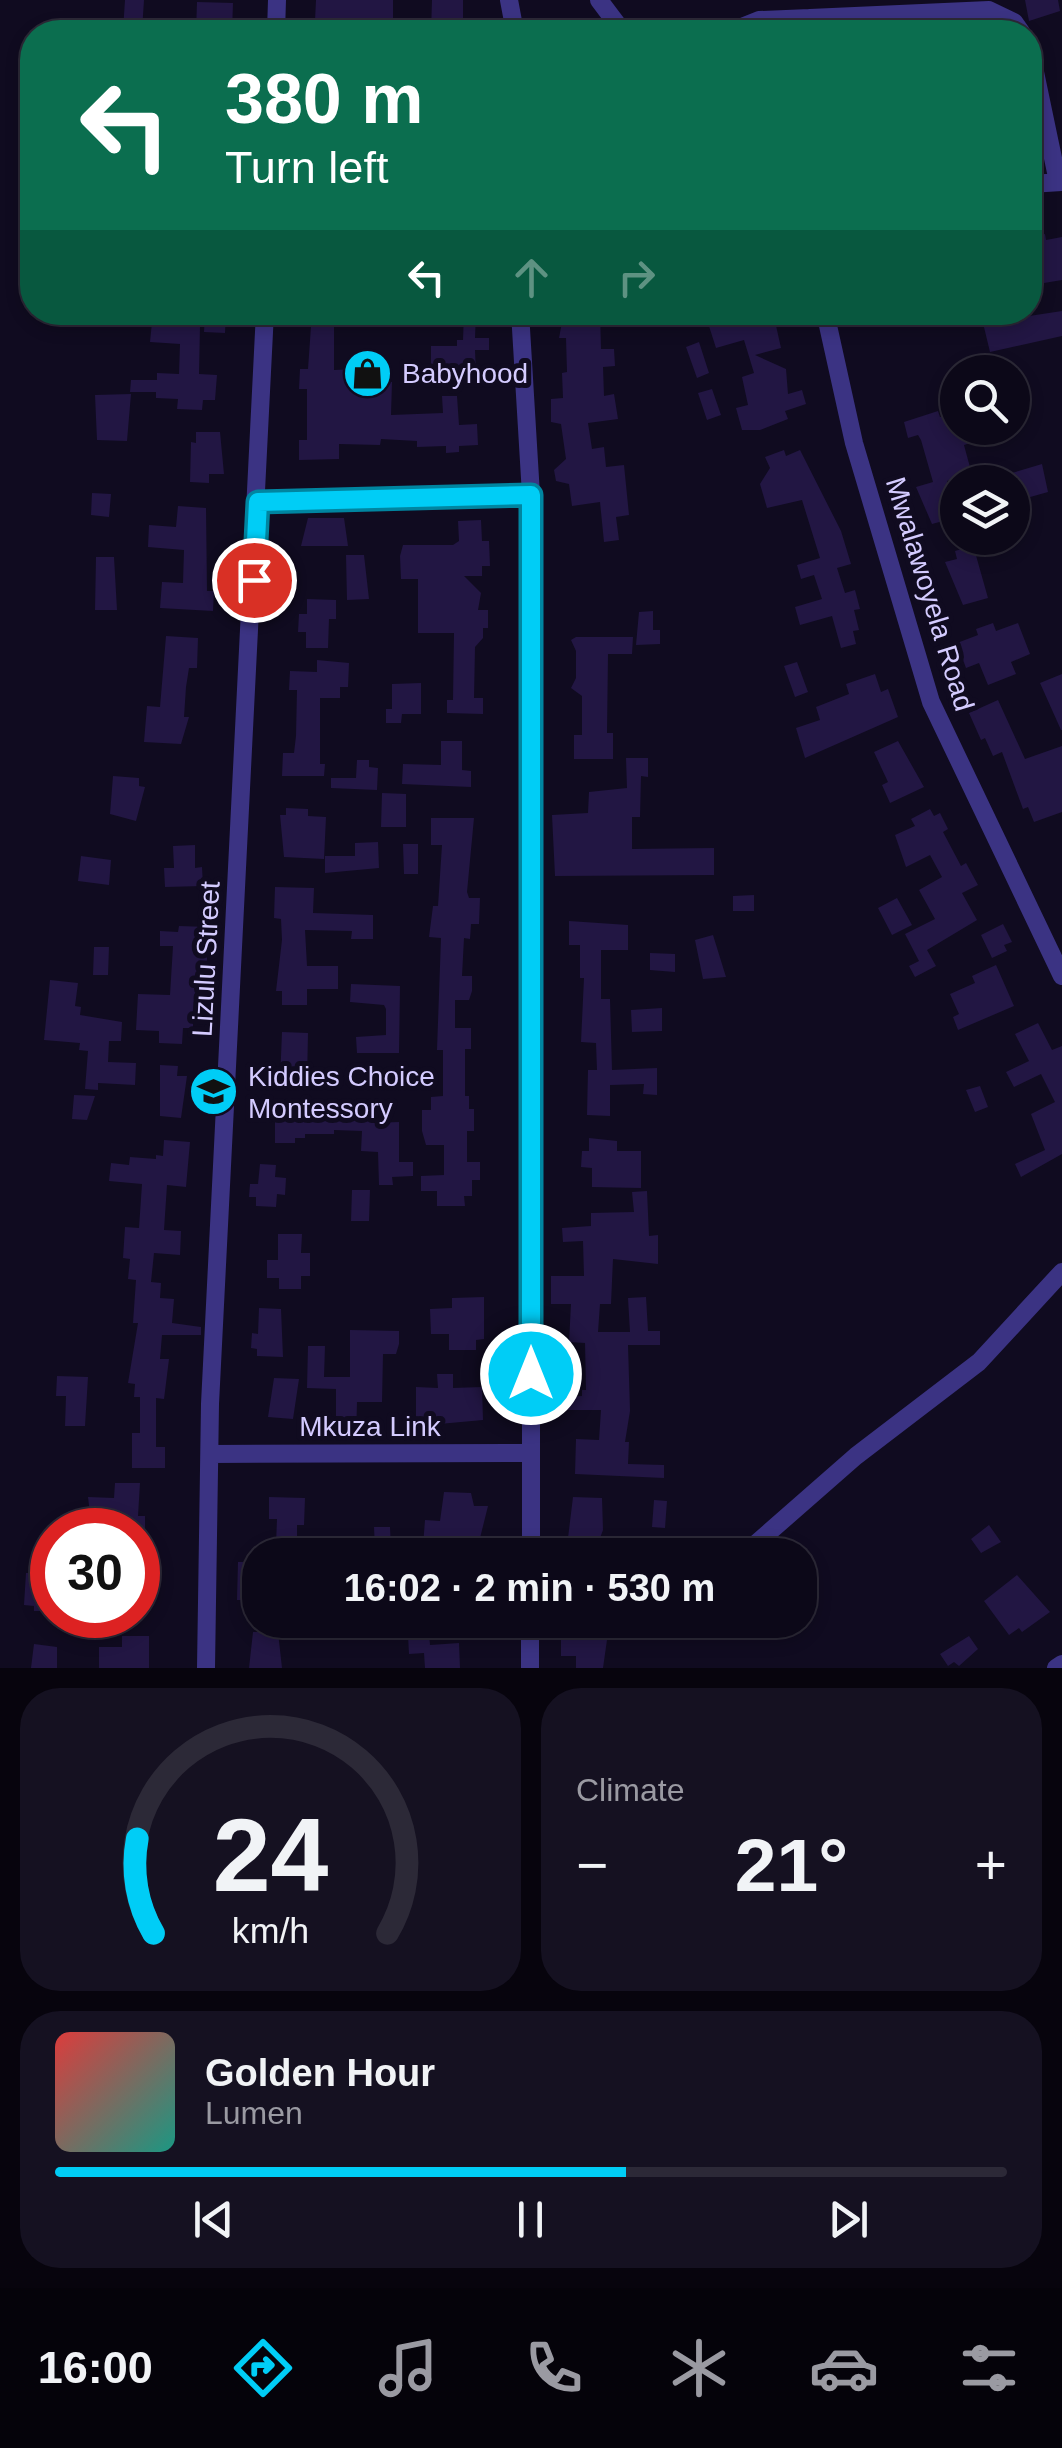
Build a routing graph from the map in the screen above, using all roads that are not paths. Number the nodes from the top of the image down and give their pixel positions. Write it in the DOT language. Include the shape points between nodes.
graph roads {
  1 [pos="867,20"];
  2 [pos="1010,20"];
  3 [pos="1042,102"];
  4 [pos="1060,182"];
  5 [pos="265,325"];
  6 [pos="521,325"];
  7 [pos="828,325"];
  8 [pos="531,495"];
  9 [pos="258,502"];
  10 [pos="1062,976"];
  11 [pos="1062,1272"];
  12 [pos="210,1454"];
  13 [pos="531,1454"];
  14 [pos="530,1538"];
  15 [pos="762,1538"];
  16 [pos="530,1638"];
  17 [pos="206,1668"];
  18 [pos="530,1668"];
  1 -- 2 [label="street" via="988,10"];
  3 -- 4 [label="street"];
  5 -- 9 [label="street, Lizulu Street"];
  6 -- 8 [label="street"];
  7 -- 10 [label="street, Mwalawoyela Road" via="854,443 931,702"];
  8 -- 9 [label="street"];
  8 -- 13 [label="street"];
  9 -- 12 [label="street, Lizulu Street"];
  11 -- 15 [label="street" via="978,1362"];
  12 -- 13 [label="street, Mkuza Link"];
  12 -- 17 [label="street, Lizulu Street"];
  13 -- 14 [label="street"];
  16 -- 18 [label="street"];
}
